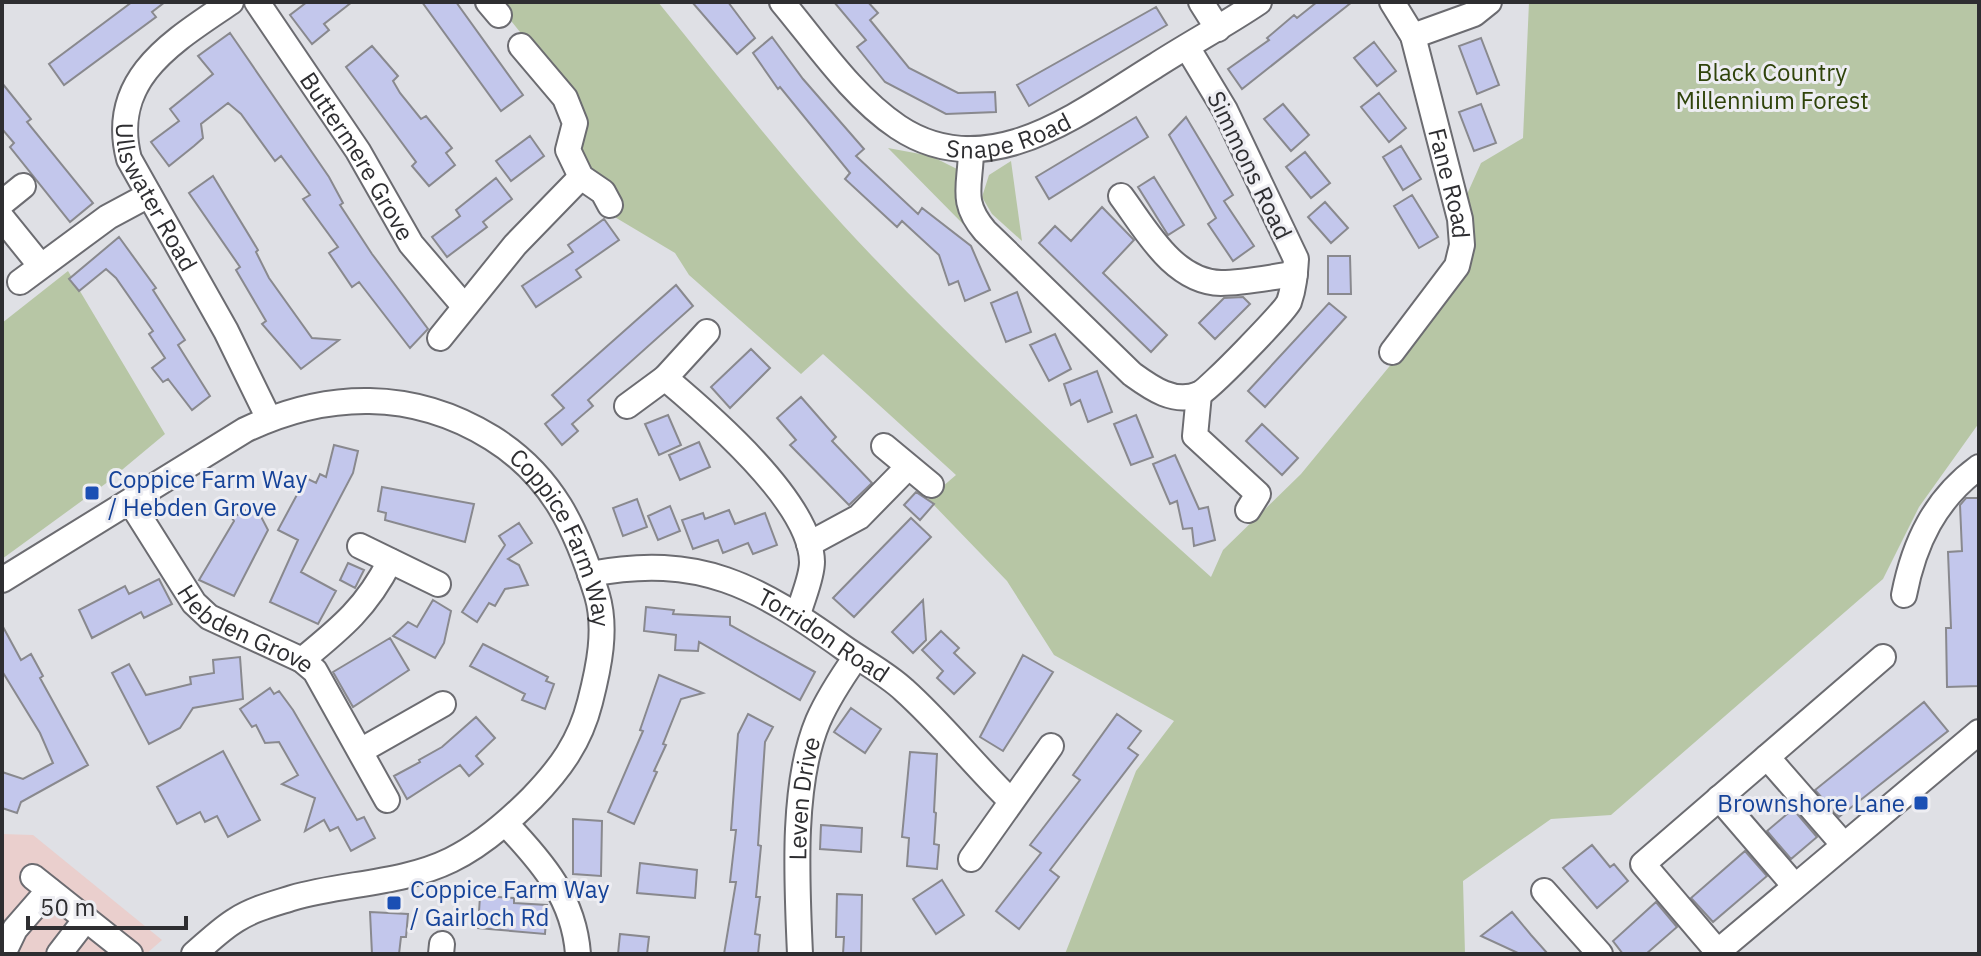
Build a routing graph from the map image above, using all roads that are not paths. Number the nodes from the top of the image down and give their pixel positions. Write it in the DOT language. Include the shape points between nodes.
graph roads {
  1 [pos="231,2"];
  2 [pos="257,2"];
  3 [pos="782,2"];
  4 [pos="1201,2"];
  5 [pos="1259,2"];
  6 [pos="1392,2"];
  7 [pos="1489,2"];
  8 [pos="1218,29"];
  9 [pos="1413,36"];
  10 [pos="521,46"];
  11 [pos="1187,47"];
  12 [pos="971,149"];
  13 [pos="581,177"];
  14 [pos="23,186"];
  15 [pos="149,195"];
  16 [pos="1121,196"];
  17 [pos="2,203"];
  18 [pos="610,205"];
  19 [pos="2,218"];
  20 [pos="40,265"];
  21 [pos="1295,274"];
  22 [pos="20,282"];
  23 [pos="464,306"];
  24 [pos="707,332"];
  25 [pos="440,338"];
  26 [pos="1392,352"];
  27 [pos="665,378"];
  28 [pos="1199,394"];
  29 [pos="627,406"];
  30 [pos="269,419"];
  31 [pos="884,446"];
  32 [pos="1979,467"];
  33 [pos="907,468"];
  34 [pos="931,485"];
  35 [pos="131,503"];
  36 [pos="1248,510"];
  37 [pos="809,544"];
  38 [pos="360,546"];
  39 [pos="390,561"];
  40 [pos="590,574"];
  41 [pos="2,580"];
  42 [pos="438,584"];
  43 [pos="1904,595"];
  44 [pos="798,615"];
  45 [pos="856,657"];
  46 [pos="1883,657"];
  47 [pos="302,660"];
  48 [pos="443,704"];
  49 [pos="1979,732"];
  50 [pos="1051,746"];
  51 [pos="362,750"];
  52 [pos="1767,757"];
  53 [pos="1719,798"];
  54 [pos="387,800"];
  55 [pos="1010,800"];
  56 [pos="506,824"];
  57 [pos="1843,844"];
  58 [pos="971,859"];
  59 [pos="1794,885"];
  60 [pos="1544,891"];
  61 [pos="86,919"];
  62 [pos="1716,953"];
  63 [pos="3,954"];
  64 [pos="59,954"];
  65 [pos="130,954"];
  66 [pos="194,954"];
  67 [pos="578,954"];
  68 [pos="800,954"];
  69 [pos="1600,954"];
  1 -- 15 [label="street, Ullswater Road" via="154,60 130,98 124,141"];
  2 -- 23 [label="street, Buttermere Grove" via="352,141 411,244"];
  3 -- 12 [label="street, Snape Road" via="870,106 902,129 946,146"];
  4 -- 8 [label="street"];
  5 -- 8 [label="street, Snape Road"];
  6 -- 9 [label="street, Fane Road"];
  7 -- 9 [label="street" via="1474,14"];
  8 -- 11 [label="street, Snape Road"];
  9 -- 26 [label="street, Fane Road" via="1462,245 1457,266"];
  10 -- 13 [label="street" via="565,98 575,123 568,150"];
  11 -- 12 [label="street, Snape Road" via="1038,136"];
  11 -- 21 [label="street, Simmons Road" via="1258,175 1296,259"];
  12 -- 28 [label="street" via="966,196 972,216 985,231 1132,374 1158,393"];
  13 -- 18 [label="street" via="603,192"];
  13 -- 23 [label="street"];
  14 -- 17 [label="street"];
  15 -- 20 [label="street"];
  15 -- 30 [label="street, Ullswater Road"];
  16 -- 21 [label="street" via="1166,256 1191,275 1218,283"];
  19 -- 20 [label="street"];
  20 -- 22 [label="street"];
  21 -- 28 [label="street" via="1281,313"];
  23 -- 25 [label="street"];
  24 -- 27 [label="street"];
  27 -- 29 [label="street"];
  27 -- 37 [label="street" via="732,435 796,515"];
  28 -- 36 [label="street" via="1195,436 1258,494"];
  30 -- 35 [label="street, Coppice Farm Way" via="205,453"];
  30 -- 40 [label="street, Coppice Farm Way" via="365,400 398,401 465,424 493,438 548,487 569,516"];
  31 -- 33 [label="street"];
  32 -- 43 [label="street" via="1927,522"];
  33 -- 34 [label="street"];
  33 -- 37 [label="street" via="859,517"];
  35 -- 41 [label="street, Coppice Farm Way"];
  35 -- 47 [label="street, Hebden Grove" via="194,603 209,617"];
  37 -- 44 [label="street" via="812,563"];
  38 -- 39 [label="street"];
  39 -- 42 [label="street"];
  39 -- 47 [label="street" via="353,618"];
  40 -- 44 [label="street, Torridon Road" via="654,565 705,573 745,585"];
  40 -- 56 [label="street, Coppice Farm Way" via="602,612 601,642 585,722 567,759"];
  44 -- 45 [label="street, Torridon Road"];
  45 -- 55 [label="street, Torridon Road" via="902,688"];
  45 -- 68 [label="street, Leven Drive" via="818,721 809,750 799,833"];
  46 -- 52 [label="street"];
  47 -- 51 [label="street, Hebden Grove" via="315,671"];
  48 -- 51 [label="street"];
  49 -- 57 [label="street"];
  50 -- 55 [label="street"];
  51 -- 54 [label="street, Hebden Grove"];
  52 -- 53 [label="street"];
  52 -- 57 [label="street"];
  53 -- 59 [label="street"];
  53 -- 62 [label="street" via="1643,864"];
  55 -- 58 [label="street"];
  56 -- 66 [label="street, Coppice Farm Way" via="450,861 259,909 237,919"];
  56 -- 67 [label="street" via="551,874 567,902"];
  57 -- 59 [label="street"];
  59 -- 62 [label="street"];
  60 -- 69 [label="street"];
  61 -- 63 [label="street" via="41,884"];
  61 -- 64 [label="street"];
  61 -- 65 [label="street"];
}
